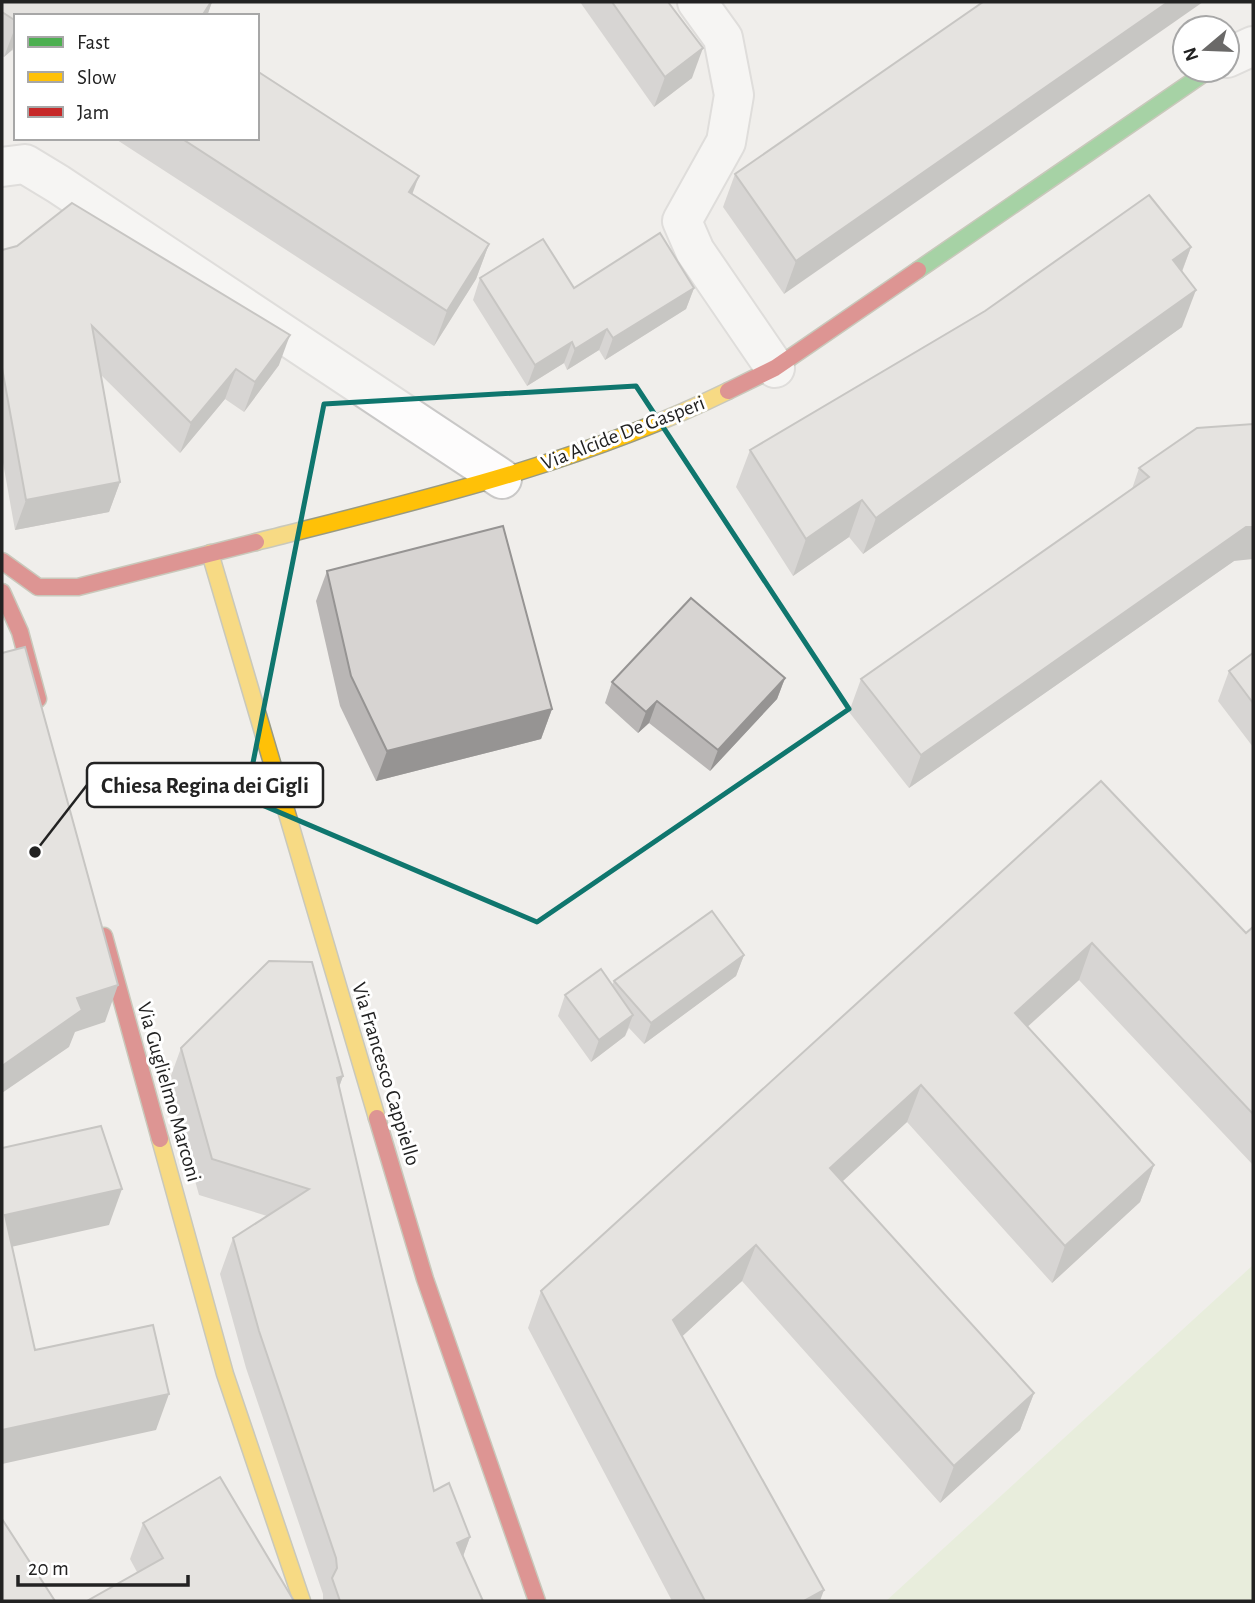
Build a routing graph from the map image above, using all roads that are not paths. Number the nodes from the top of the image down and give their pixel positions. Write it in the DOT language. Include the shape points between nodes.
graph roads {
  1 [pos="697,2"];
  2 [pos="1189,84"];
  3 [pos="2,167"];
  4 [pos="775,368"];
  5 [pos="502,479"];
  6 [pos="210,553"];
  7 [pos="2,561"];
  8 [pos="2,592"];
  9 [pos="42,713"];
  10 [pos="98,915"];
  11 [pos="302,1601"];
  12 [pos="537,1601"];
  1 -- 4 [label="street" via="723,38 734,95 726,142 682,221 695,251"];
  2 -- 4 [label="street, Via Alcide De Gasperi"];
  3 -- 5 [label="street" via="25,164"];
  4 -- 5 [label="street, Via Alcide De Gasperi" via="665,422"];
  5 -- 6 [label="street, Via Alcide De Gasperi"];
  6 -- 7 [label="street, Via Alcide De Gasperi" via="78,587 38,587"];
  6 -- 12 [label="street, Via Francesco Cappiello" via="425,1279"];
  8 -- 9 [label="street" via="20,632"];
  10 -- 11 [label="street, Via Guglielmo Marconi" via="225,1374"];
}
